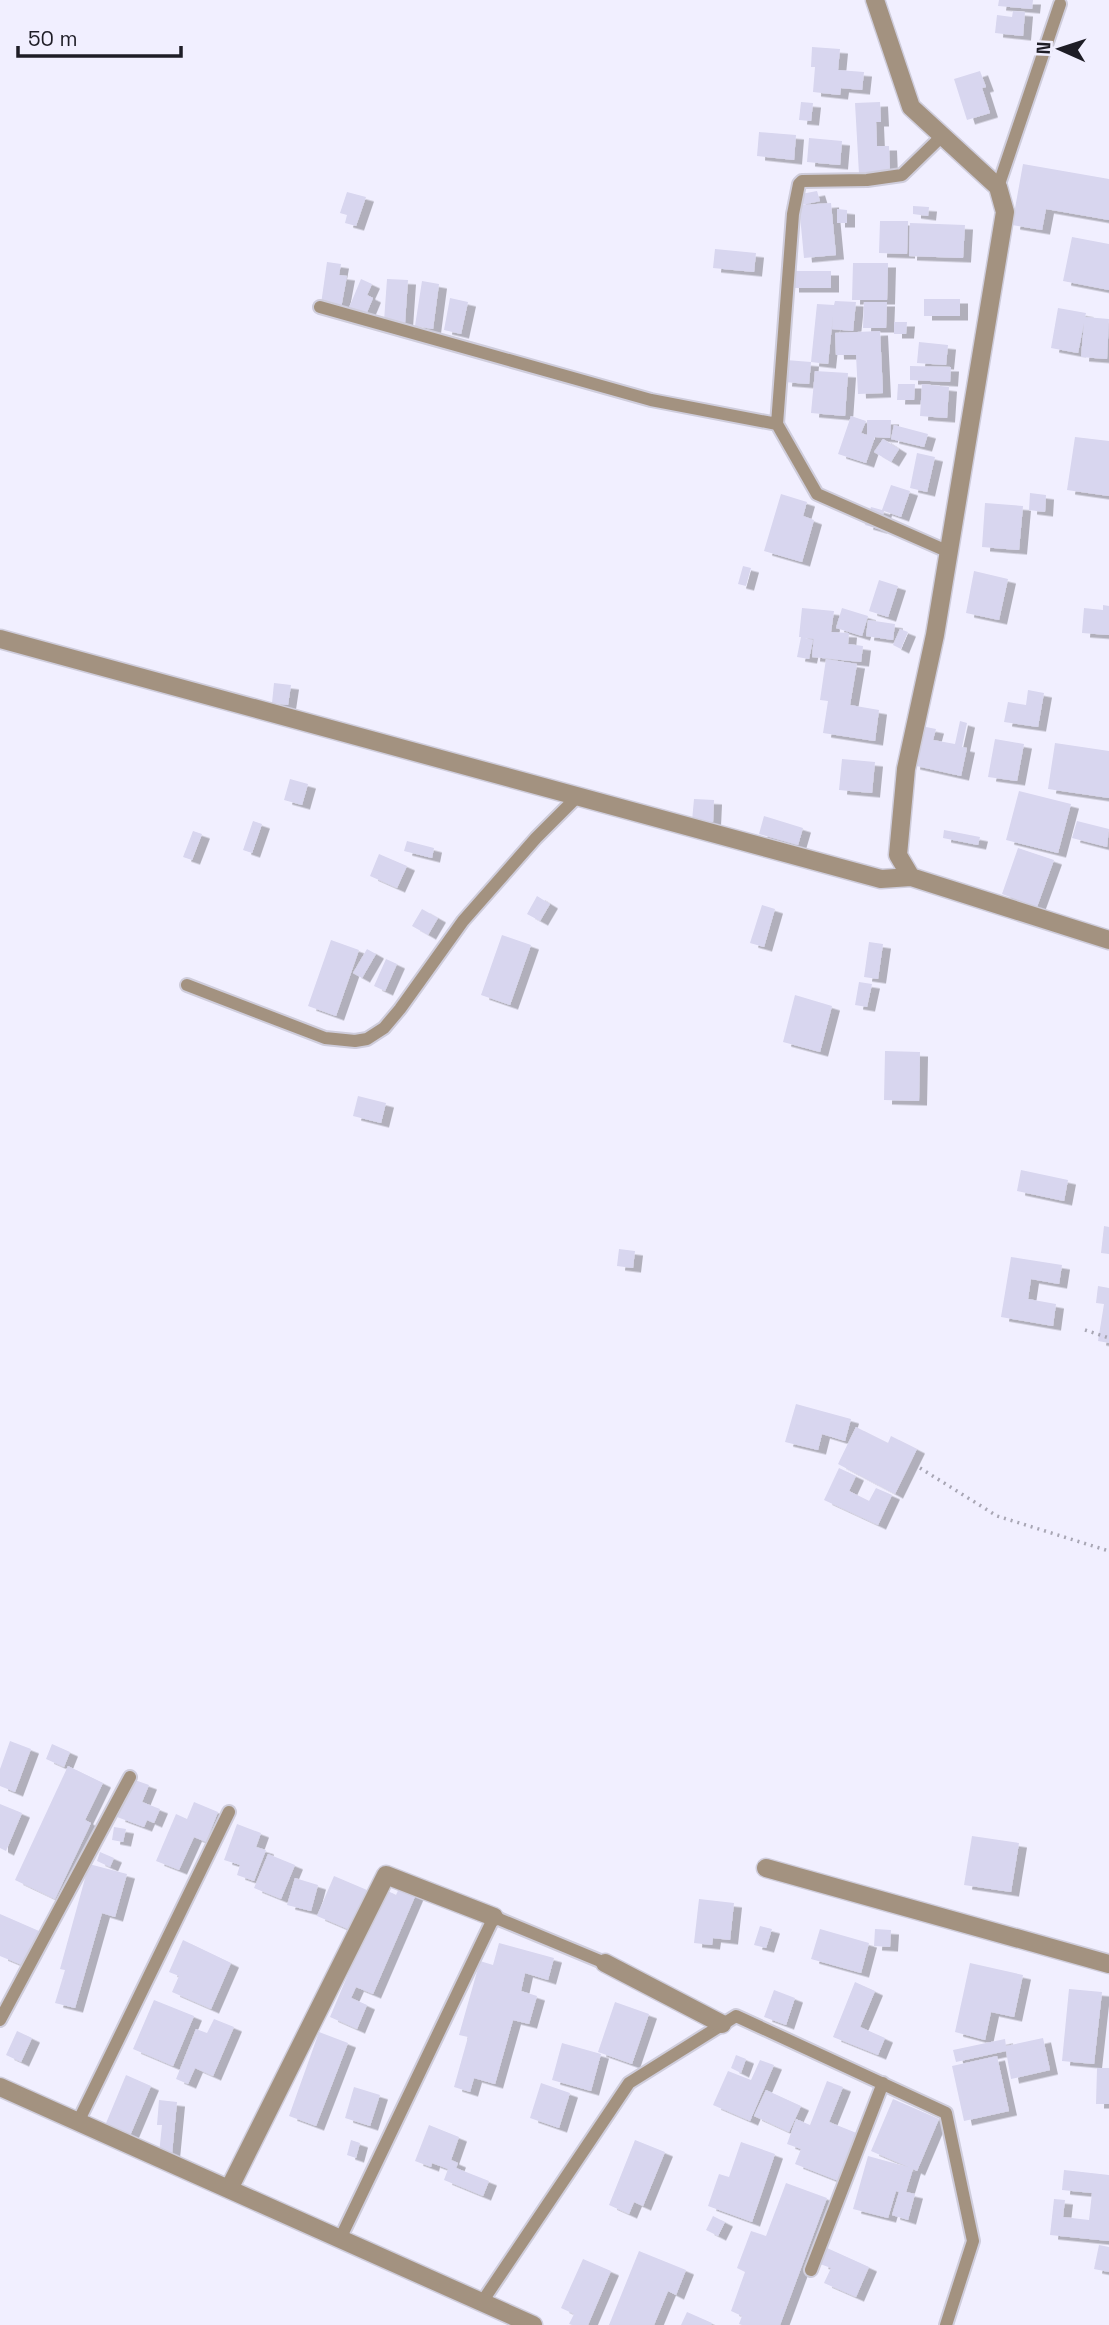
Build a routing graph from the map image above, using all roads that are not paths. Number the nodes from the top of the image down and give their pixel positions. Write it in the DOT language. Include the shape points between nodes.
graph roads {
  1 [pos="875,0"];
  2 [pos="1060,4"];
  3 [pos="942,136"];
  4 [pos="998,187"];
  5 [pos="320,307"];
  6 [pos="777,424"];
  7 [pos="948,552"];
  8 [pos="0,639"];
  9 [pos="578,796"];
  10 [pos="911,877"];
  11 [pos="1109,940"];
  12 [pos="187,985"];
  13 [pos="130,1777"];
  14 [pos="229,1812"];
  15 [pos="766,1868"];
  16 [pos="494,1917"];
  17 [pos="605,1963"];
  18 [pos="1109,1964"];
  19 [pos="0,2020"];
  20 [pos="722,2024"];
  21 [pos="883,2082"];
  22 [pos="0,2087"];
  23 [pos="78,2122"];
  24 [pos="229,2189"];
  25 [pos="340,2239"];
  26 [pos="811,2270"];
  27 [pos="482,2302"];
  28 [pos="533,2325"];
  29 [pos="946,2325"];
  1 -- 3 [label="street" via="911,107"];
  2 -- 4 [label="lane"];
  3 -- 4 [label="street"];
  3 -- 6 [label="lane" via="902,175 799,184"];
  4 -- 7 [label="street" via="1005,212"];
  5 -- 6 [label="lane" via="651,400"];
  6 -- 7 [label="lane" via="817,494"];
  7 -- 10 [label="street" via="906,769 898,855"];
  8 -- 9 [label="street"];
  9 -- 10 [label="street" via="881,879"];
  9 -- 12 [label="lane" via="463,921 384,1028 367,1039 325,1038"];
  10 -- 11 [label="street"];
  13 -- 19 [label="lane"];
  14 -- 23 [label="lane"];
  15 -- 18 [label="street"];
  16 -- 17 [label="lane"];
  16 -- 24 [label="street" via="386,1875"];
  16 -- 25 [label="lane"];
  17 -- 20 [label="street"];
  20 -- 21 [label="lane" via="736,2016"];
  20 -- 27 [label="lane" via="629,2083"];
  21 -- 26 [label="lane"];
  21 -- 29 [label="lane" via="946,2113 973,2241"];
  22 -- 23 [label="street"];
  23 -- 24 [label="street"];
  24 -- 25 [label="street"];
  25 -- 27 [label="street"];
  27 -- 28 [label="street"];
}
